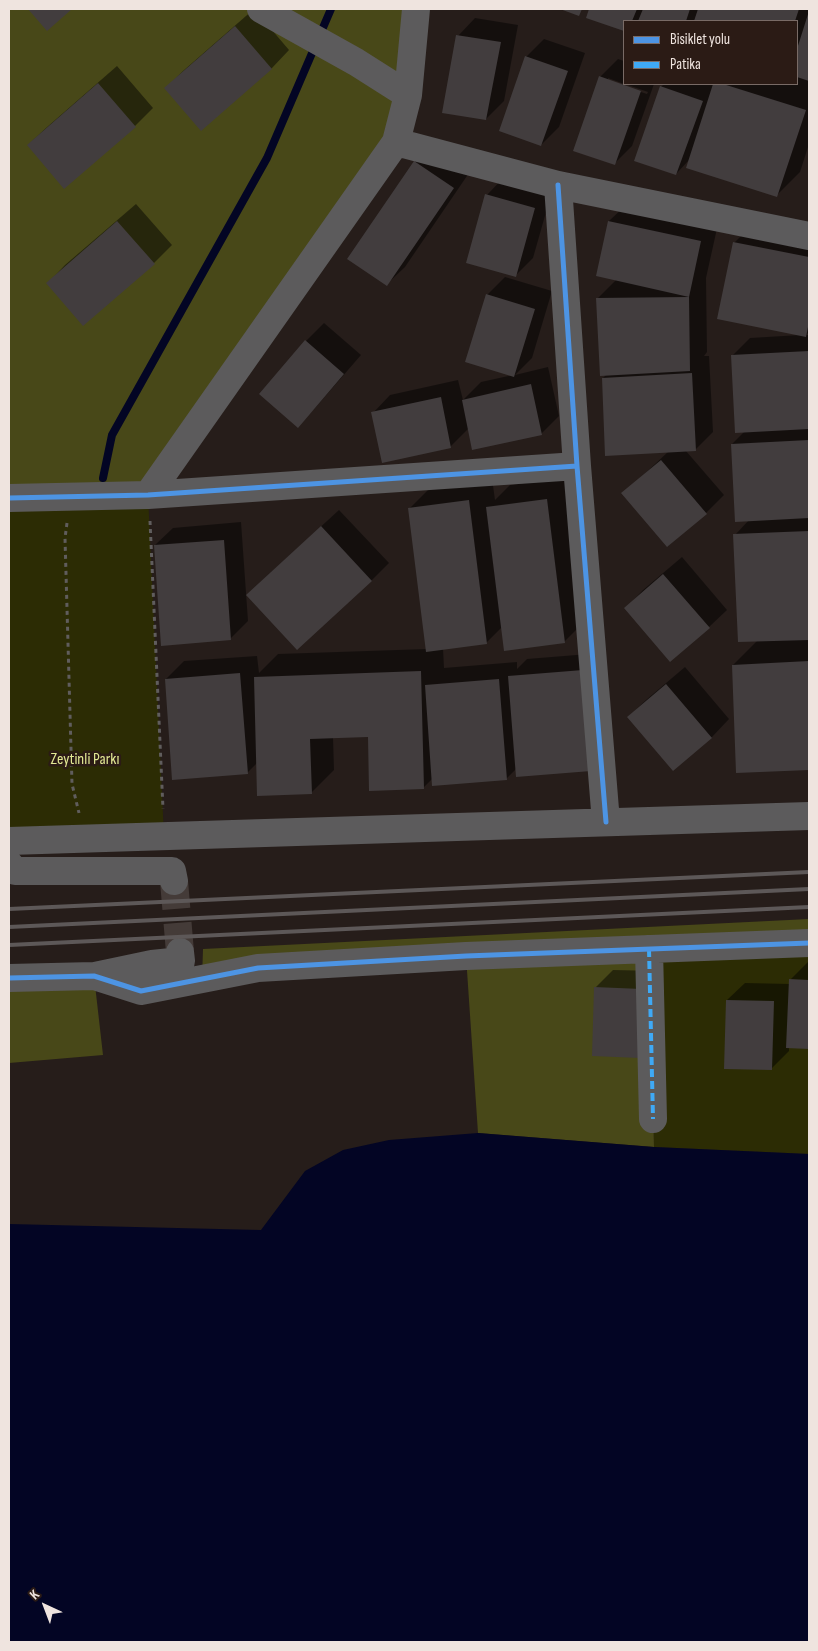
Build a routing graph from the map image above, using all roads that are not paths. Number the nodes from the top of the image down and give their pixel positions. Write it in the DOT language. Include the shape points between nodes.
graph roads {
  1 [pos="261,9"];
  2 [pos="416,9"];
  3 [pos="408,95"];
  4 [pos="396,142"];
  5 [pos="558,185"];
  6 [pos="809,236"];
  7 [pos="577,466"];
  8 [pos="148,495"];
  9 [pos="9,498"];
  10 [pos="809,816"];
  11 [pos="606,822"];
  12 [pos="9,841"];
  13 [pos="9,864"];
  14 [pos="174,881"];
  15 [pos="809,943"];
  16 [pos="649,949"];
  17 [pos="180,952"];
  18 [pos="94,976"];
  19 [pos="9,978"];
  20 [pos="653,1118"];
  1 -- 3 [label="street"];
  2 -- 3 [label="street"];
  3 -- 4 [label="street"];
  4 -- 5 [label="street"];
  4 -- 8 [label="street"];
  5 -- 6 [label="street"];
  5 -- 7 [label="street"];
  7 -- 8 [label="street"];
  7 -- 11 [label="street"];
  8 -- 9 [label="street"];
  10 -- 11 [label="street"];
  11 -- 12 [label="street"];
  13 -- 14 [label="street" via="15,872 172,871"];
  15 -- 16 [label="street"];
  16 -- 18 [label="street" via="258,968 141,991"];
  16 -- 20 [label="street"];
  17 -- 18 [label="street" via="181,961"];
  18 -- 19 [label="street"];
}
